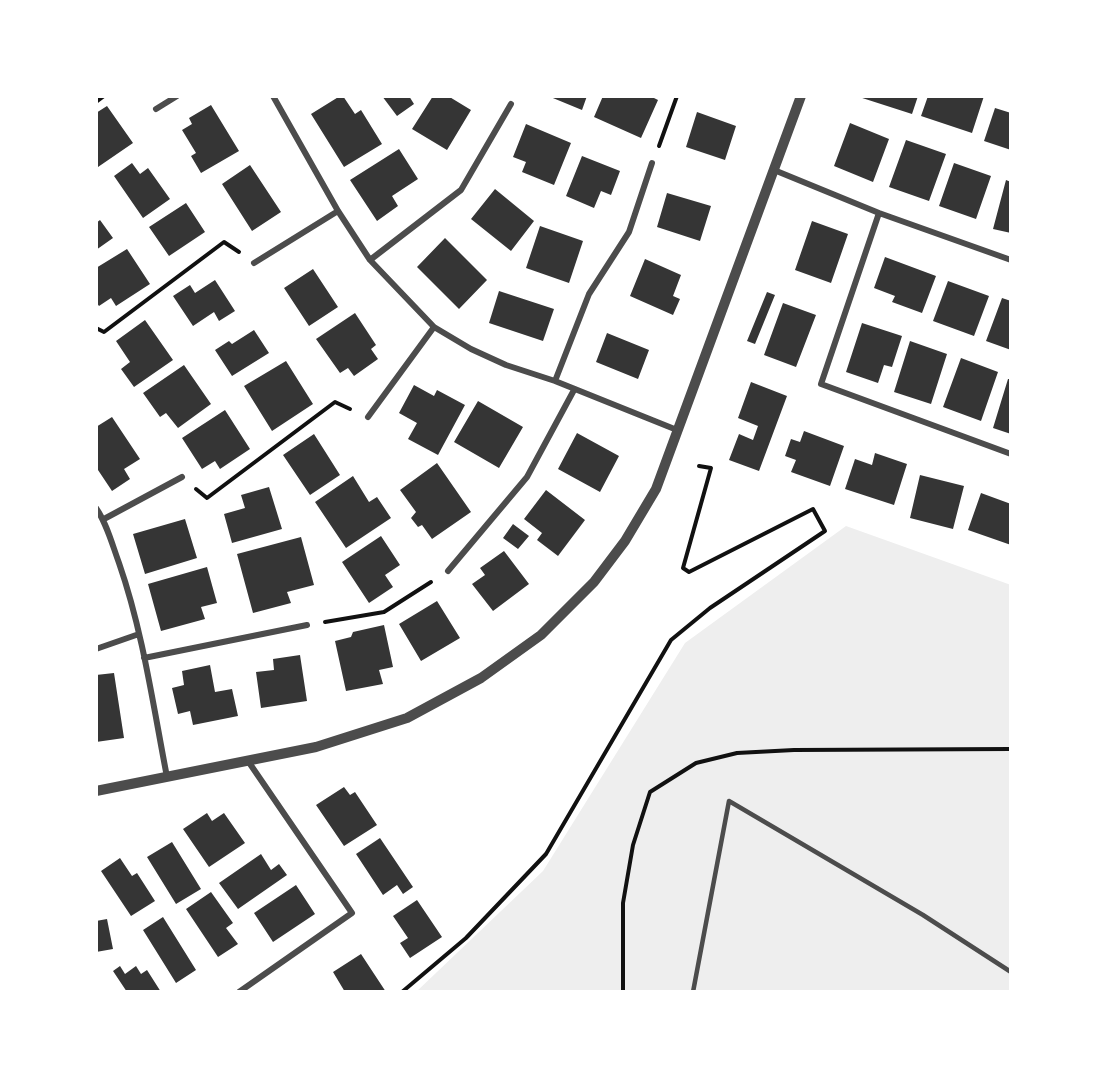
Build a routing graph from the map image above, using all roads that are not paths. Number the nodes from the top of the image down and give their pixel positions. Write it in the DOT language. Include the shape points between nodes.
graph roads {
  1 [pos="177,96"];
  2 [pos="801,96"];
  3 [pos="275,97"];
  4 [pos="511,104"];
  5 [pos="156,109"];
  6 [pos="652,163"];
  7 [pos="774,170"];
  8 [pos="338,211"];
  9 [pos="879,213"];
  10 [pos="1011,260"];
  11 [pos="370,261"];
  12 [pos="254,262"];
  13 [pos="434,327"];
  14 [pos="555,381"];
  15 [pos="574,390"];
  16 [pos="368,417"];
  17 [pos="677,430"];
  18 [pos="1011,454"];
  19 [pos="182,477"];
  20 [pos="96,508"];
  21 [pos="104,519"];
  22 [pos="448,571"];
  23 [pos="307,625"];
  24 [pos="139,634"];
  25 [pos="96,649"];
  26 [pos="144,658"];
  27 [pos="248,761"];
  28 [pos="167,777"];
  29 [pos="96,791"];
  30 [pos="1011,972"];
  31 [pos="239,992"];
  32 [pos="693,992"];
  1 -- 5 [label="street"];
  2 -- 7 [label="street"];
  3 -- 8 [label="street"];
  4 -- 11 [label="street" via="461,190"];
  6 -- 14 [label="street" via="630,232 589,294"];
  7 -- 9 [label="street"];
  7 -- 17 [label="street"];
  8 -- 11 [label="street"];
  8 -- 12 [label="street"];
  9 -- 10 [label="street"];
  9 -- 18 [label="street" via="820,384"];
  11 -- 13 [label="street"];
  13 -- 14 [label="street" via="471,349"];
  13 -- 16 [label="street"];
  14 -- 15 [label="street"];
  15 -- 17 [label="street"];
  15 -- 22 [label="street" via="527,477"];
  17 -- 27 [label="street" via="657,489 626,541 594,582 541,634 481,678 407,718 316,747"];
  19 -- 21 [label="street"];
  20 -- 21 [label="street"];
  21 -- 24 [label="street"];
  23 -- 26 [label="street"];
  24 -- 25 [label="street"];
  24 -- 26 [label="street"];
  26 -- 28 [label="street"];
  27 -- 28 [label="street"];
  27 -- 31 [label="street" via="352,912"];
  28 -- 29 [label="street"];
  30 -- 32 [label="lane" via="923,915 729,801"];
}
